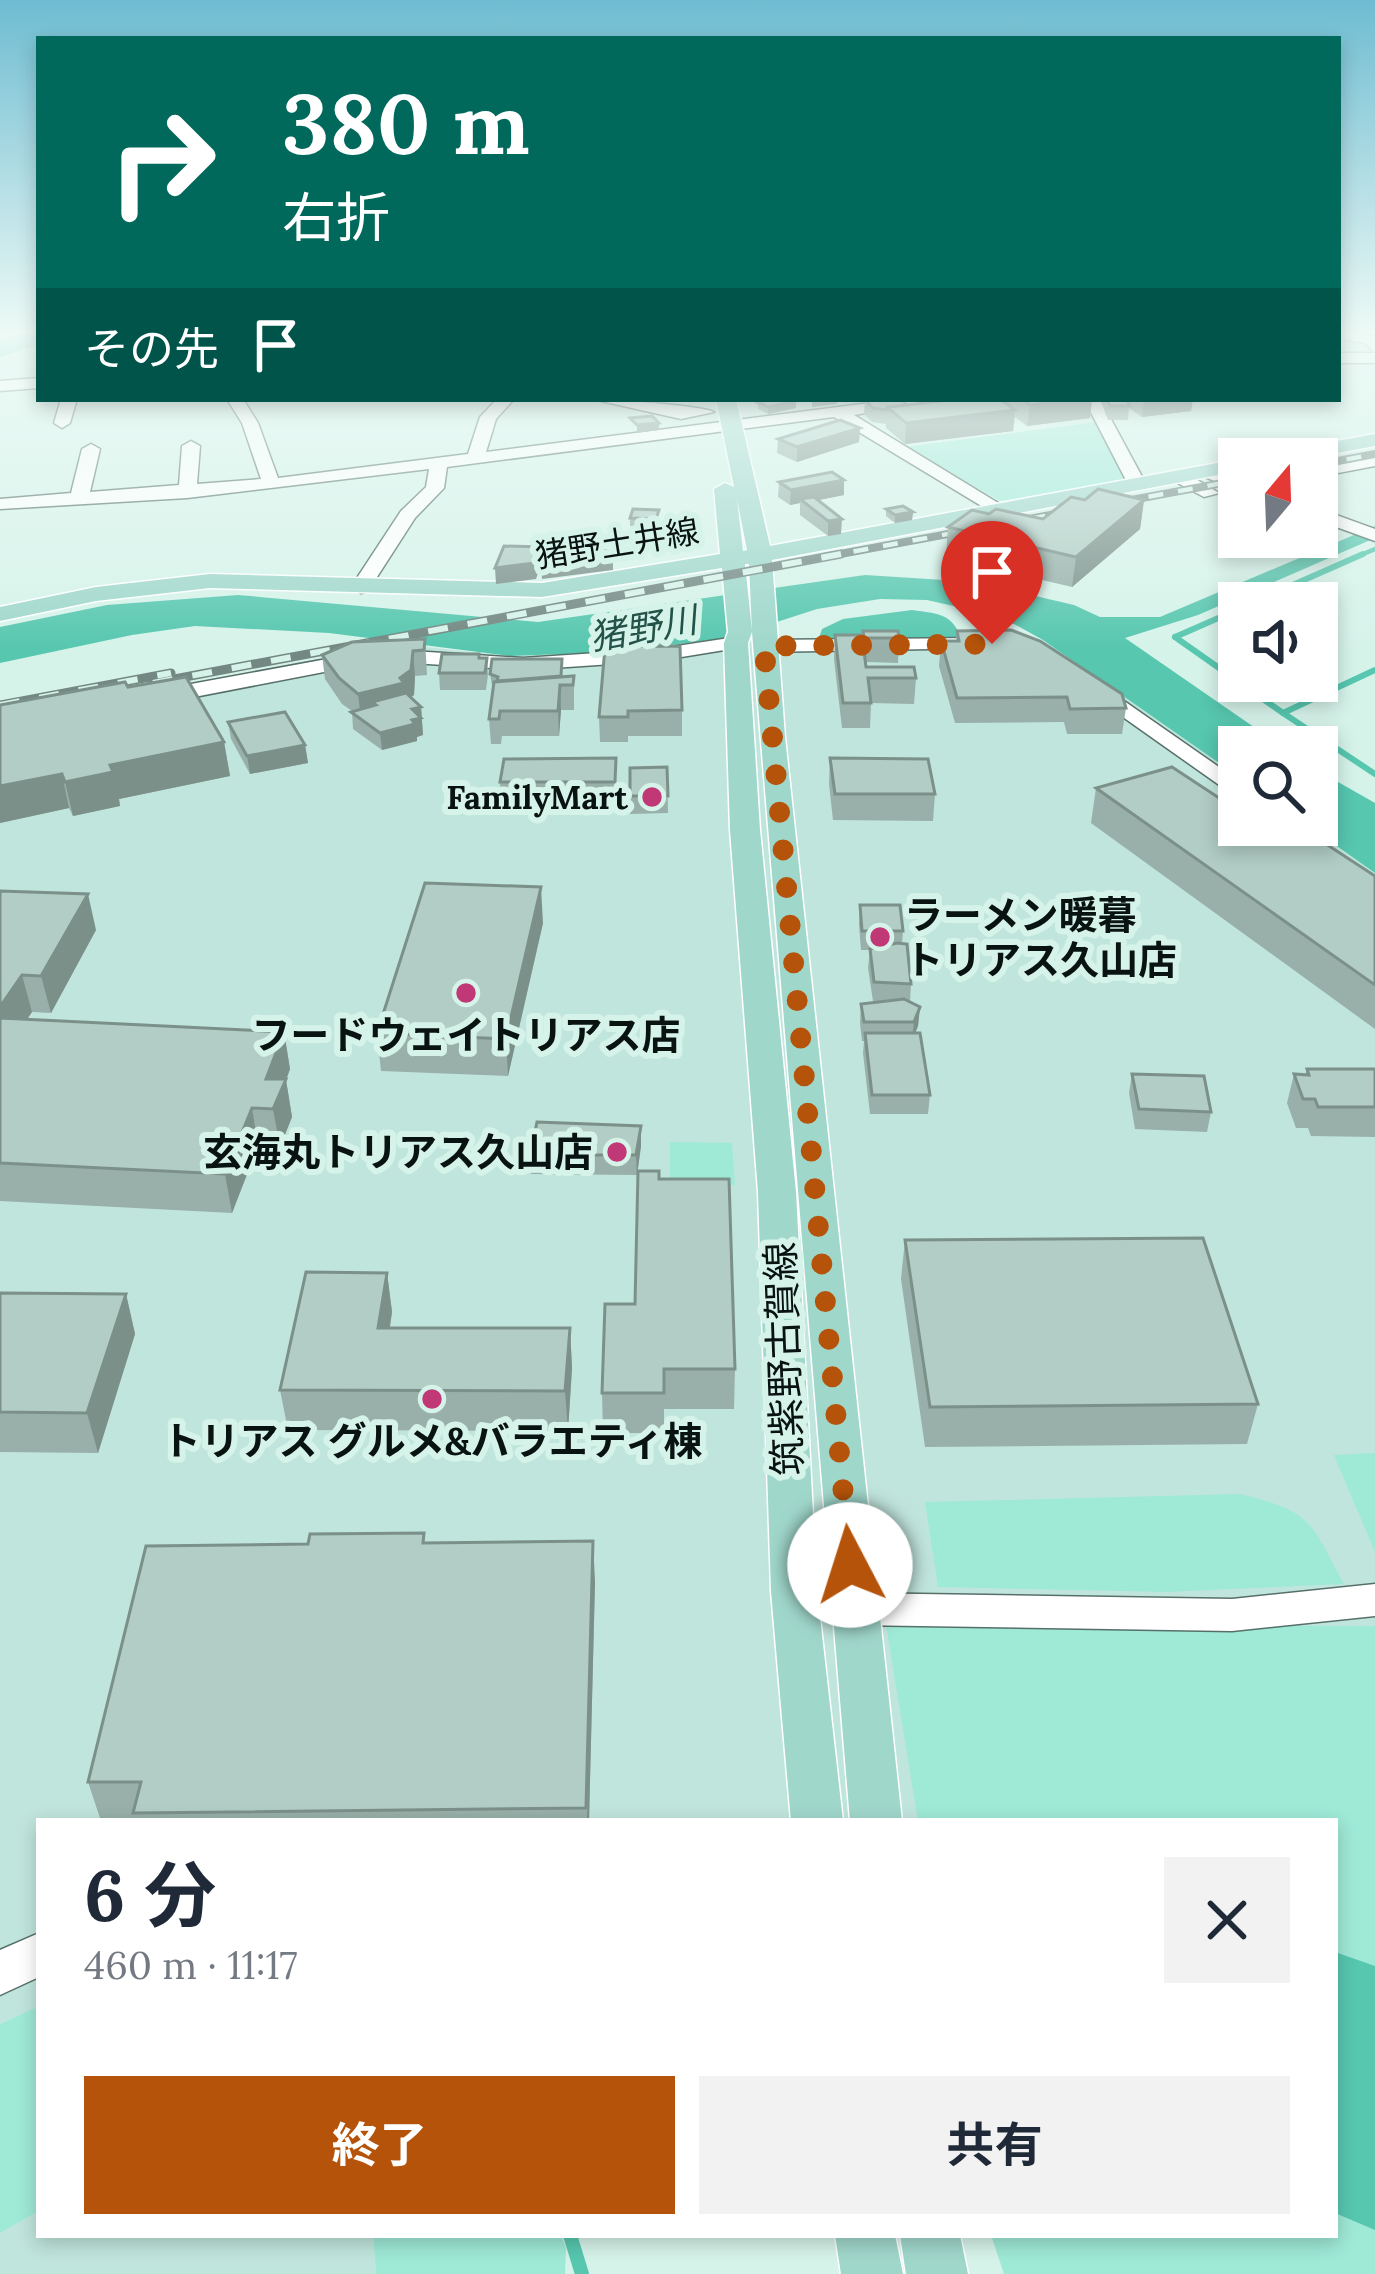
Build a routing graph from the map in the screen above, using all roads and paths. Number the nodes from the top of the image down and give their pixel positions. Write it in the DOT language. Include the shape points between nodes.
graph roads {
  1 [pos="255,438"];
  2 [pos="481,438"];
  3 [pos="614,438"];
  4 [pos="714,438"];
  5 [pos="881,438"];
  6 [pos="1113,438"];
  7 [pos="1375,440"];
  8 [pos="604,441"];
  9 [pos="191,446"];
  10 [pos="1338,447"];
  11 [pos="91,449"];
  12 [pos="475,458"];
  13 [pos="1375,461"];
  14 [pos="439,463"];
  15 [pos="1338,468"];
  16 [pos="1218,477"];
  17 [pos="1208,482"];
  18 [pos="1218,483"];
  19 [pos="272,484"];
  20 [pos="1137,484"];
  21 [pos="187,493"];
  22 [pos="79,499"];
  23 [pos="41,502"];
  24 [pos="0,504"];
  25 [pos="1078,505"];
  26 [pos="999,509"];
  27 [pos="1111,513"];
  28 [pos="0,522"];
  29 [pos="1338,522"];
  30 [pos="1368,533"];
  31 [pos="748,568"];
  32 [pos="361,587"];
  33 [pos="0,614"];
  34 [pos="750,638"];
  35 [pos="1012,645"];
  36 [pos="1069,669"];
  37 [pos="131,702"];
  38 [pos="1218,778"];
  39 [pos="1375,1600"];
  40 [pos="854,1609"];
  41 [pos="817,1818"];
  42 [pos="876,1818"];
  43 [pos="36,1955"];
  44 [pos="0,1973"];
  45 [pos="866,2238"];
  46 [pos="931,2238"];
  47 [pos="872,2274"];
  48 [pos="937,2274"];
  1 -- 19 [label="street"];
  2 -- 12 [label="street"];
  3 -- 8 [label="street"];
  4 -- 31 [label="main road, 筑紫野古賀線"];
  5 -- 26 [label="street"];
  6 -- 20 [label="street"];
  7 -- 10 [label="main road"];
  8 -- 12 [label="street"];
  9 -- 21 [label="street"];
  11 -- 22 [label="street"];
  12 -- 14 [label="street"];
  13 -- 15 [label="street"];
  14 -- 19 [label="street"];
  14 -- 32 [label="street" via="435,488"];
  16 -- 17 [label="main road, 猪野土井線"];
  17 -- 18 [label="street"];
  17 -- 20 [label="main road, 猪野土井線" via="1178,476"];
  19 -- 21 [label="street"];
  20 -- 25 [label="main road, 猪野土井線"];
  21 -- 22 [label="street"];
  22 -- 23 [label="street"];
  23 -- 24 [label="street"];
  23 -- 28 [label="street"];
  25 -- 26 [label="main road, 猪野土井線" via="1050,500"];
  25 -- 27 [label="street"];
  26 -- 31 [label="main road, 猪野土井線"];
  29 -- 30 [label="street"];
  31 -- 32 [label="main road, 猪野土井線" via="542,590"];
  31 -- 34 [label="main road, 筑紫野古賀線"];
  32 -- 33 [label="main road, 猪野土井線" via="210,581"];
  34 -- 35 [label="street"];
  34 -- 37 [label="street" via="657,655 523,664 381,655"];
  34 -- 40 [label="main road, 筑紫野古賀線"];
  34 -- 41 [label="main road, 筑紫野古賀線" via="745,830 777,1192 794,1591"];
  36 -- 38 [label="street"];
  39 -- 40 [label="street" via="1232,1615"];
  40 -- 42 [label="main road, 筑紫野古賀線"];
  43 -- 44 [label="street"];
  45 -- 47 [label="main road"];
  46 -- 48 [label="main road"];
}
